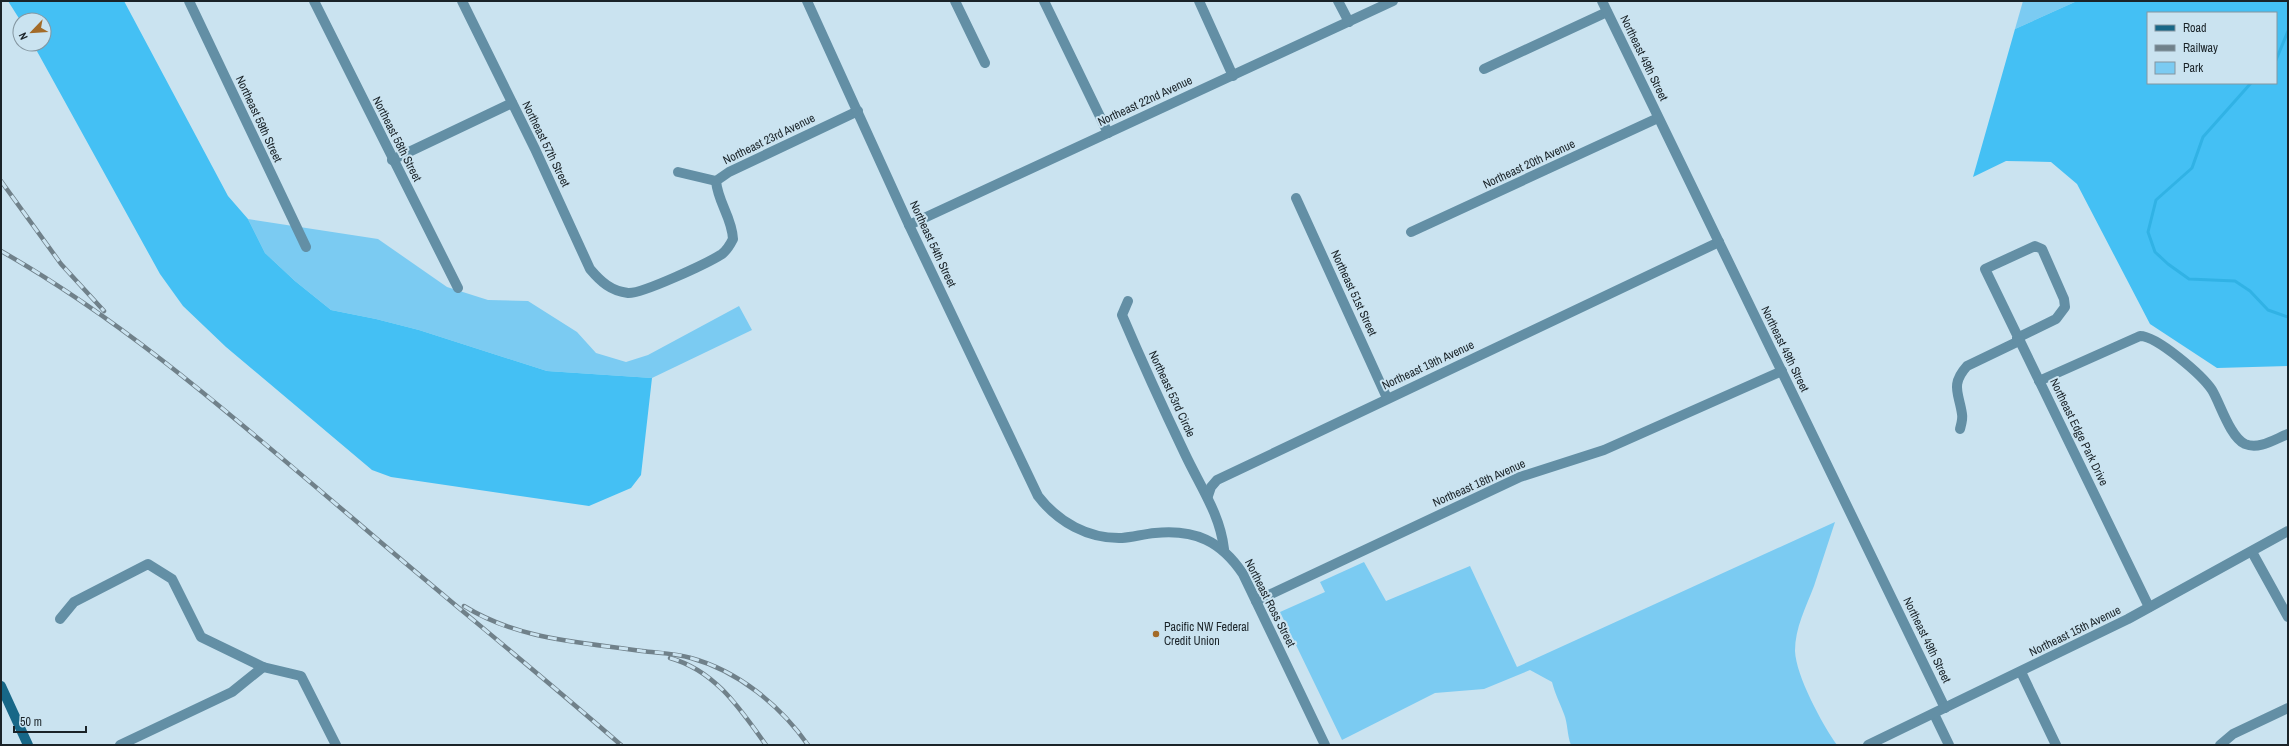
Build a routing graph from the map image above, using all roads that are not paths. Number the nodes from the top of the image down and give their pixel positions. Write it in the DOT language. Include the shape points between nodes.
graph roads {
  1 [pos="189,1"];
  2 [pos="314,1"];
  3 [pos="462,1"];
  4 [pos="807,1"];
  5 [pos="955,1"];
  6 [pos="1044,1"];
  7 [pos="1200,1"];
  8 [pos="1338,1"];
  9 [pos="1393,1"];
  10 [pos="1602,1"];
  11 [pos="1607,12"];
  12 [pos="1349,22"];
  13 [pos="985,63"];
  14 [pos="1484,69"];
  15 [pos="1233,76"];
  16 [pos="512,103"];
  17 [pos="858,111"];
  18 [pos="1658,118"];
  19 [pos="1108,133"];
  20 [pos="392,160"];
  21 [pos="678,172"];
  22 [pos="716,182"];
  23 [pos="1296,198"];
  24 [pos="909,226"];
  25 [pos="1411,232"];
  26 [pos="1719,242"];
  27 [pos="306,247"];
  28 [pos="458,288"];
  29 [pos="616,291"];
  30 [pos="1128,301"];
  31 [pos="2018,339"];
  32 [pos="1782,371"];
  33 [pos="2039,381"];
  34 [pos="1387,398"];
  35 [pos="1960,429"];
  36 [pos="2288,434"];
  37 [pos="1038,496"];
  38 [pos="1208,496"];
  39 [pos="2288,531"];
  40 [pos="1224,550"];
  41 [pos="2252,552"];
  42 [pos="1256,601"];
  43 [pos="2149,607"];
  44 [pos="2288,617"];
  45 [pos="60,619"];
  46 [pos="263,667"];
  47 [pos="2020,672"];
  48 [pos="1,686"];
  49 [pos="1945,708"];
  50 [pos="2288,708"];
  51 [pos="1934,714"];
  52 [pos="28,745"];
  53 [pos="120,745"];
  54 [pos="336,745"];
  55 [pos="1325,745"];
  56 [pos="1868,745"];
  57 [pos="1949,745"];
  58 [pos="2056,745"];
  59 [pos="2220,745"];
  1 -- 27 [label="street, Northeast 59th Street"];
  2 -- 20 [label="street, Northeast 58th Street"];
  3 -- 16 [label="street, Northeast 57th Street"];
  4 -- 17 [label="street, Northeast 54th Street"];
  5 -- 13 [label="street"];
  6 -- 19 [label="street"];
  7 -- 15 [label="street"];
  8 -- 12 [label="street"];
  9 -- 12 [label="street, Northeast 22nd Avenue"];
  10 -- 11 [label="street, Northeast 49th Street"];
  11 -- 14 [label="street"];
  11 -- 18 [label="street, Northeast 49th Street"];
  12 -- 15 [label="street, Northeast 22nd Avenue"];
  15 -- 19 [label="street, Northeast 22nd Avenue"];
  16 -- 20 [label="street"];
  16 -- 29 [label="street, Northeast 57th Street" via="590,269 601,282"];
  17 -- 22 [label="street, Northeast 23rd Avenue" via="729,172"];
  17 -- 24 [label="street, Northeast 54th Street"];
  18 -- 25 [label="street, Northeast 20th Avenue"];
  18 -- 26 [label="street, Northeast 49th Street"];
  19 -- 24 [label="street, Northeast 22nd Avenue"];
  20 -- 28 [label="street, Northeast 58th Street"];
  21 -- 22 [label="street"];
  22 -- 29 [label="street, Northeast 23rd Avenue" via="717,192 732,225 733,239 727,249 647,289 630,293"];
  23 -- 34 [label="street, Northeast 51st Street"];
  24 -- 37 [label="street, Northeast 54th Street"];
  26 -- 32 [label="street, Northeast 49th Street"];
  26 -- 34 [label="street, Northeast 19th Avenue"];
  30 -- 38 [label="street, Northeast 53rd Circle" via="1122,315 1155,392"];
  31 -- 31 [label="street, Northeast Edge Park Drive" via="2056,319 2065,307 2064,299 2042,249 2036,246 2026,248 1986,269"];
  31 -- 33 [label="street, Northeast Edge Park Drive"];
  31 -- 35 [label="street" via="1967,366 1963,371 1956,387 1963,415"];
  32 -- 42 [label="street, Northeast 18th Avenue" via="1604,450 1520,477"];
  32 -- 49 [label="street, Northeast 49th Street"];
  33 -- 36 [label="street" via="2140,336 2150,337 2196,372 2211,389 2236,437 2245,444 2258,446"];
  33 -- 43 [label="street, Northeast Edge Park Drive"];
  34 -- 38 [label="street, Northeast 19th Avenue" via="1217,480 1211,486"];
  37 -- 40 [label="street, Northeast Ross Street" via="1057,517 1074,528 1094,534 1122,538 1154,533 1187,534"];
  38 -- 40 [label="street" via="1222,533"];
  39 -- 41 [label="street, Northeast 15th Avenue"];
  40 -- 42 [label="street, Northeast Ross Street" via="1243,574"];
  41 -- 43 [label="street, Northeast 15th Avenue"];
  41 -- 44 [label="street"];
  42 -- 55 [label="street, Northeast Ross Street"];
  43 -- 47 [label="street, Northeast 15th Avenue"];
  45 -- 46 [label="street" via="74,602 148,564 172,579 201,637"];
  46 -- 53 [label="street" via="232,692"];
  46 -- 54 [label="street" via="301,676"];
  47 -- 49 [label="street, Northeast 15th Avenue"];
  47 -- 58 [label="street"];
  48 -- 52 [label="main road"];
  49 -- 51 [label="street, Northeast 15th Avenue"];
  50 -- 59 [label="street" via="2233,734"];
  51 -- 56 [label="street, Northeast 15th Avenue"];
  51 -- 57 [label="street"];
}
